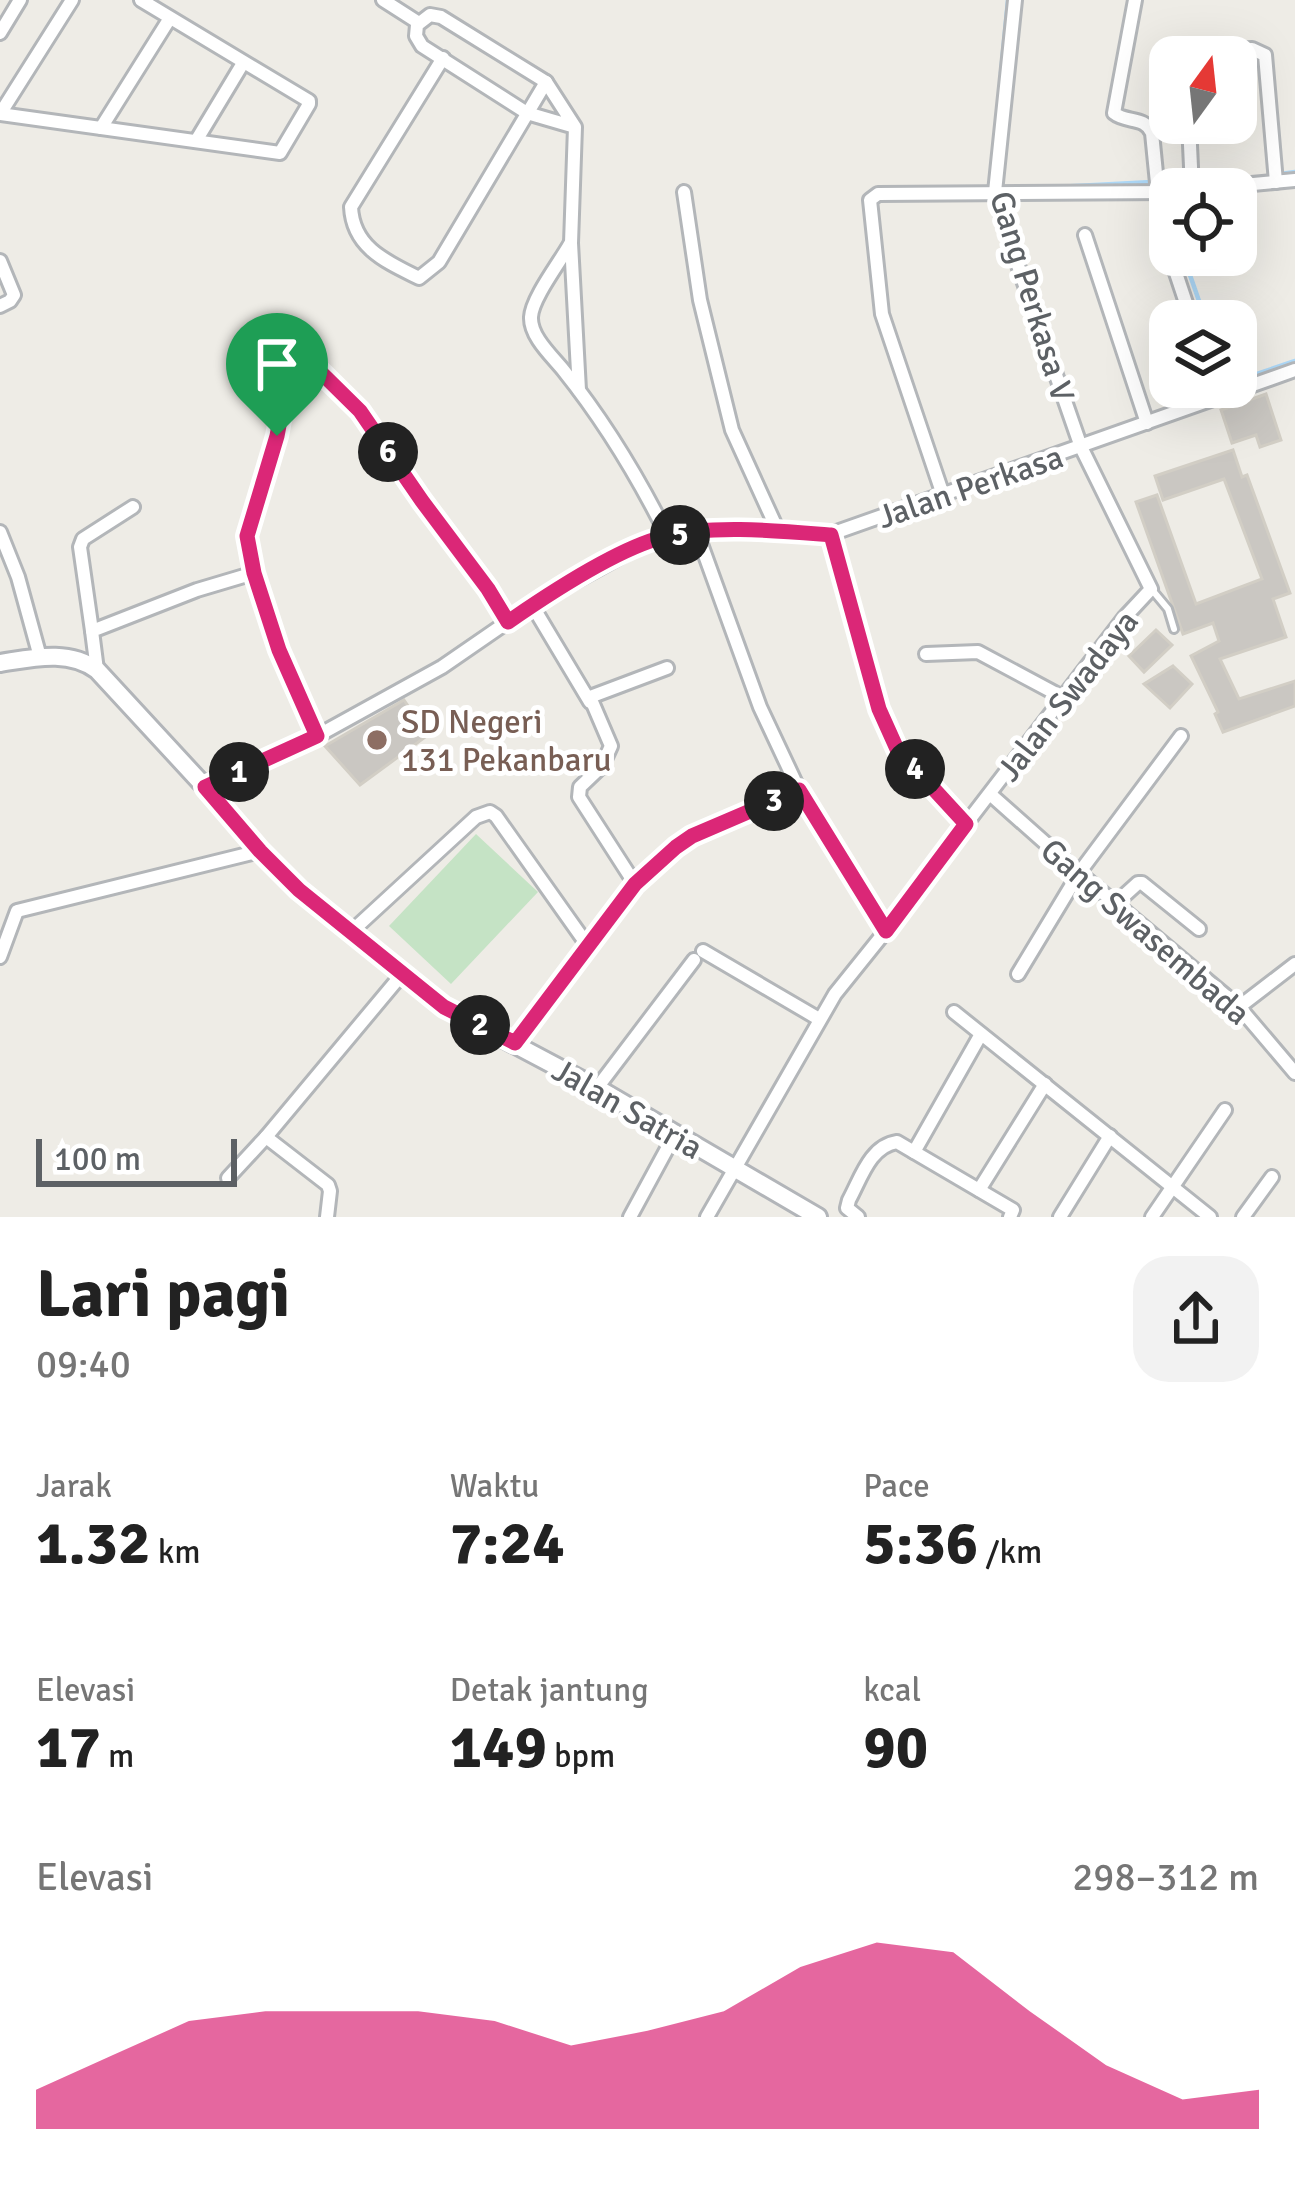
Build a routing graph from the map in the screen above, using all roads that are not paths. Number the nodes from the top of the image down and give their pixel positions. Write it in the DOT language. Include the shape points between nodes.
graph roads {
  1 [pos="20,0"];
  2 [pos="72,0"];
  3 [pos="141,0"];
  4 [pos="383,0"];
  5 [pos="1015,0"];
  6 [pos="1135,0"];
  7 [pos="170,18"];
  8 [pos="418,23"];
  9 [pos="0,33"];
  10 [pos="1257,51"];
  11 [pos="443,58"];
  12 [pos="243,63"];
  13 [pos="546,82"];
  14 [pos="527,113"];
  15 [pos="0,114"];
  16 [pos="575,127"];
  17 [pos="101,128"];
  18 [pos="196,141"];
  19 [pos="1159,168"];
  20 [pos="1295,180"];
  21 [pos="1276,182"];
  22 [pos="1257,184"];
  23 [pos="684,192"];
  24 [pos="995,192"];
  25 [pos="1149,192"];
  26 [pos="1085,235"];
  27 [pos="571,243"];
  28 [pos="0,261"];
  29 [pos="0,306"];
  30 [pos="1295,370"];
  31 [pos="1257,381"];
  32 [pos="579,390"];
  33 [pos="1182,408"];
  34 [pos="1148,423"];
  35 [pos="1082,447"];
  36 [pos="943,495"];
  37 [pos="134,508"];
  38 [pos="778,531"];
  39 [pos="0,532"];
  40 [pos="697,533"];
  41 [pos="831,535"];
  42 [pos="668,536"];
  43 [pos="254,573"];
  44 [pos="18,577"];
  45 [pos="0,580"];
  46 [pos="1151,589"];
  47 [pos="532,605"];
  48 [pos="508,622"];
  49 [pos="1174,629"];
  50 [pos="92,631"];
  51 [pos="926,654"];
  52 [pos="40,657"];
  53 [pos="0,663"];
  54 [pos="667,668"];
  55 [pos="98,670"];
  56 [pos="1064,698"];
  57 [pos="592,705"];
  58 [pos="317,736"];
  59 [pos="1181,736"];
  60 [pos="205,787"];
  61 [pos="799,790"];
  62 [pos="990,794"];
  63 [pos="966,824"];
  64 [pos="260,851"];
  65 [pos="1079,873"];
  66 [pos="635,884"];
  67 [pos="1116,903"];
  68 [pos="1199,929"];
  69 [pos="886,931"];
  70 [pos="351,932"];
  71 [pos="588,946"];
  72 [pos="0,957"];
  73 [pos="1295,964"];
  74 [pos="403,974"];
  75 [pos="1018,974"];
  76 [pos="1240,1007"];
  77 [pos="954,1012"];
  78 [pos="819,1018"];
  79 [pos="982,1034"];
  80 [pos="515,1043"];
  81 [pos="1295,1073"];
  82 [pos="1045,1084"];
  83 [pos="596,1088"];
  84 [pos="1226,1110"];
  85 [pos="675,1134"];
  86 [pos="1110,1136"];
  87 [pos="266,1137"];
  88 [pos="914,1151"];
  89 [pos="733,1168"];
  90 [pos="1272,1177"];
  91 [pos="228,1178"];
  92 [pos="1171,1186"];
  93 [pos="979,1190"];
  94 [pos="1016,1215"];
  95 [pos="327,1217"];
  96 [pos="630,1217"];
  97 [pos="707,1217"];
  98 [pos="818,1217"];
  99 [pos="858,1217"];
  100 [pos="1060,1217"];
  101 [pos="1152,1217"];
  102 [pos="1210,1217"];
  103 [pos="1243,1217"];
  1 -- 9 [label="street"];
  2 -- 15 [label="street"];
  3 -- 7 [label="street"];
  4 -- 8 [label="street"];
  5 -- 24 [label="street, Gang Perkasa V"];
  6 -- 19 [label="street" via="1113,107 1119,117 1149,126"];
  7 -- 12 [label="street"];
  7 -- 17 [label="street"];
  8 -- 11 [label="street" via="418,42"];
  8 -- 13 [label="street" via="441,17"];
  10 -- 21 [label="street" via="1265,55"];
  11 -- 14 [label="street"];
  11 -- 14 [label="street" via="351,207 357,233 379,259 419,278 428,274"];
  12 -- 18 [label="street"];
  12 -- 18 [label="street" via="309,101 279,154"];
  13 -- 14 [label="street"];
  13 -- 16 [label="street"];
  14 -- 16 [label="street"];
  15 -- 17 [label="street"];
  16 -- 27 [label="street"];
  17 -- 18 [label="street"];
  20 -- 21 [label="street"];
  21 -- 22 [label="street"];
  23 -- 38 [label="street" via="732,430"];
  24 -- 25 [label="street"];
  24 -- 35 [label="street, Gang Perkasa V"];
  24 -- 36 [label="street" via="870,200 882,314"];
  26 -- 34 [label="street"];
  27 -- 32 [label="street"];
  27 -- 32 [label="street" via="530,319"];
  28 -- 29 [label="street" via="14,295"];
  30 -- 31 [label="street, Jalan Perkasa"];
  32 -- 42 [label="street"];
  33 -- 34 [label="street, Jalan Perkasa"];
  34 -- 35 [label="street, Jalan Perkasa"];
  35 -- 36 [label="street, Jalan Perkasa"];
  35 -- 46 [label="street, Jalan Swadaya"];
  36 -- 41 [label="street, Jalan Perkasa"];
  37 -- 50 [label="street" via="83,539"];
  38 -- 40 [label="street, Jalan Perkasa"];
  38 -- 41 [label="street, Jalan Perkasa"];
  39 -- 44 [label="street"];
  40 -- 42 [label="street, Jalan Perkasa"];
  40 -- 61 [label="street"];
  41 -- 63 [label="street" via="897,749"];
  42 -- 47 [label="street, Jalan Perkasa"];
  43 -- 48 [label="street" via="247,536 294,346 360,411"];
  43 -- 50 [label="street"];
  43 -- 58 [label="street"];
  44 -- 45 [label="street"];
  44 -- 52 [label="street"];
  46 -- 49 [label="lane"];
  46 -- 56 [label="street, Jalan Swadaya"];
  47 -- 48 [label="street, Jalan Perkasa"];
  47 -- 57 [label="street"];
  48 -- 58 [label="street, Jalan Perkasa"];
  50 -- 55 [label="street"];
  51 -- 56 [label="street" via="978,652"];
  52 -- 53 [label="street"];
  52 -- 55 [label="street" via="71,657"];
  54 -- 57 [label="street" via="590,697"];
  55 -- 60 [label="street, Jalan Satria"];
  56 -- 62 [label="street, Jalan Swadaya"];
  57 -- 66 [label="street" via="611,746 579,797"];
  58 -- 60 [label="street, Jalan Perkasa"];
  59 -- 65 [label="street"];
  60 -- 64 [label="street, Jalan Satria"];
  61 -- 66 [label="street" via="692,836"];
  61 -- 69 [label="street"];
  62 -- 63 [label="street, Jalan Swadaya"];
  62 -- 65 [label="street, Gang Swasembada"];
  63 -- 69 [label="street, Jalan Swadaya"];
  64 -- 70 [label="street, Jalan Satria"];
  64 -- 72 [label="street" via="17,910"];
  65 -- 67 [label="street, Gang Swasembada"];
  65 -- 75 [label="street"];
  66 -- 71 [label="street"];
  67 -- 68 [label="street" via="1142,883"];
  67 -- 76 [label="street, Gang Swasembada"];
  69 -- 78 [label="street, Jalan Swadaya"];
  70 -- 71 [label="street" via="490,812"];
  70 -- 74 [label="street, Jalan Satria"];
  71 -- 80 [label="street"];
  73 -- 76 [label="street"];
  74 -- 80 [label="street, Jalan Satria" via="444,1007"];
  74 -- 87 [label="street"];
  76 -- 81 [label="street, Gang Swasembada"];
  77 -- 79 [label="street"];
  78 -- 83 [label="street" via="699,956"];
  78 -- 89 [label="street, Jalan Swadaya"];
  79 -- 82 [label="street"];
  79 -- 88 [label="street"];
  80 -- 83 [label="street, Jalan Satria"];
  82 -- 86 [label="street"];
  82 -- 93 [label="street"];
  83 -- 85 [label="street, Jalan Satria"];
  84 -- 92 [label="street"];
  85 -- 89 [label="street, Jalan Satria"];
  85 -- 96 [label="street"];
  86 -- 92 [label="street"];
  86 -- 100 [label="street"];
  87 -- 91 [label="street"];
  87 -- 95 [label="street" via="328,1185"];
  88 -- 93 [label="street"];
  88 -- 99 [label="street" via="897,1142 876,1151 849,1200"];
  89 -- 97 [label="street, Jalan Swadaya"];
  89 -- 98 [label="street, Jalan Satria"];
  90 -- 103 [label="street"];
  92 -- 101 [label="street"];
  92 -- 102 [label="street"];
  93 -- 94 [label="street"];
}
